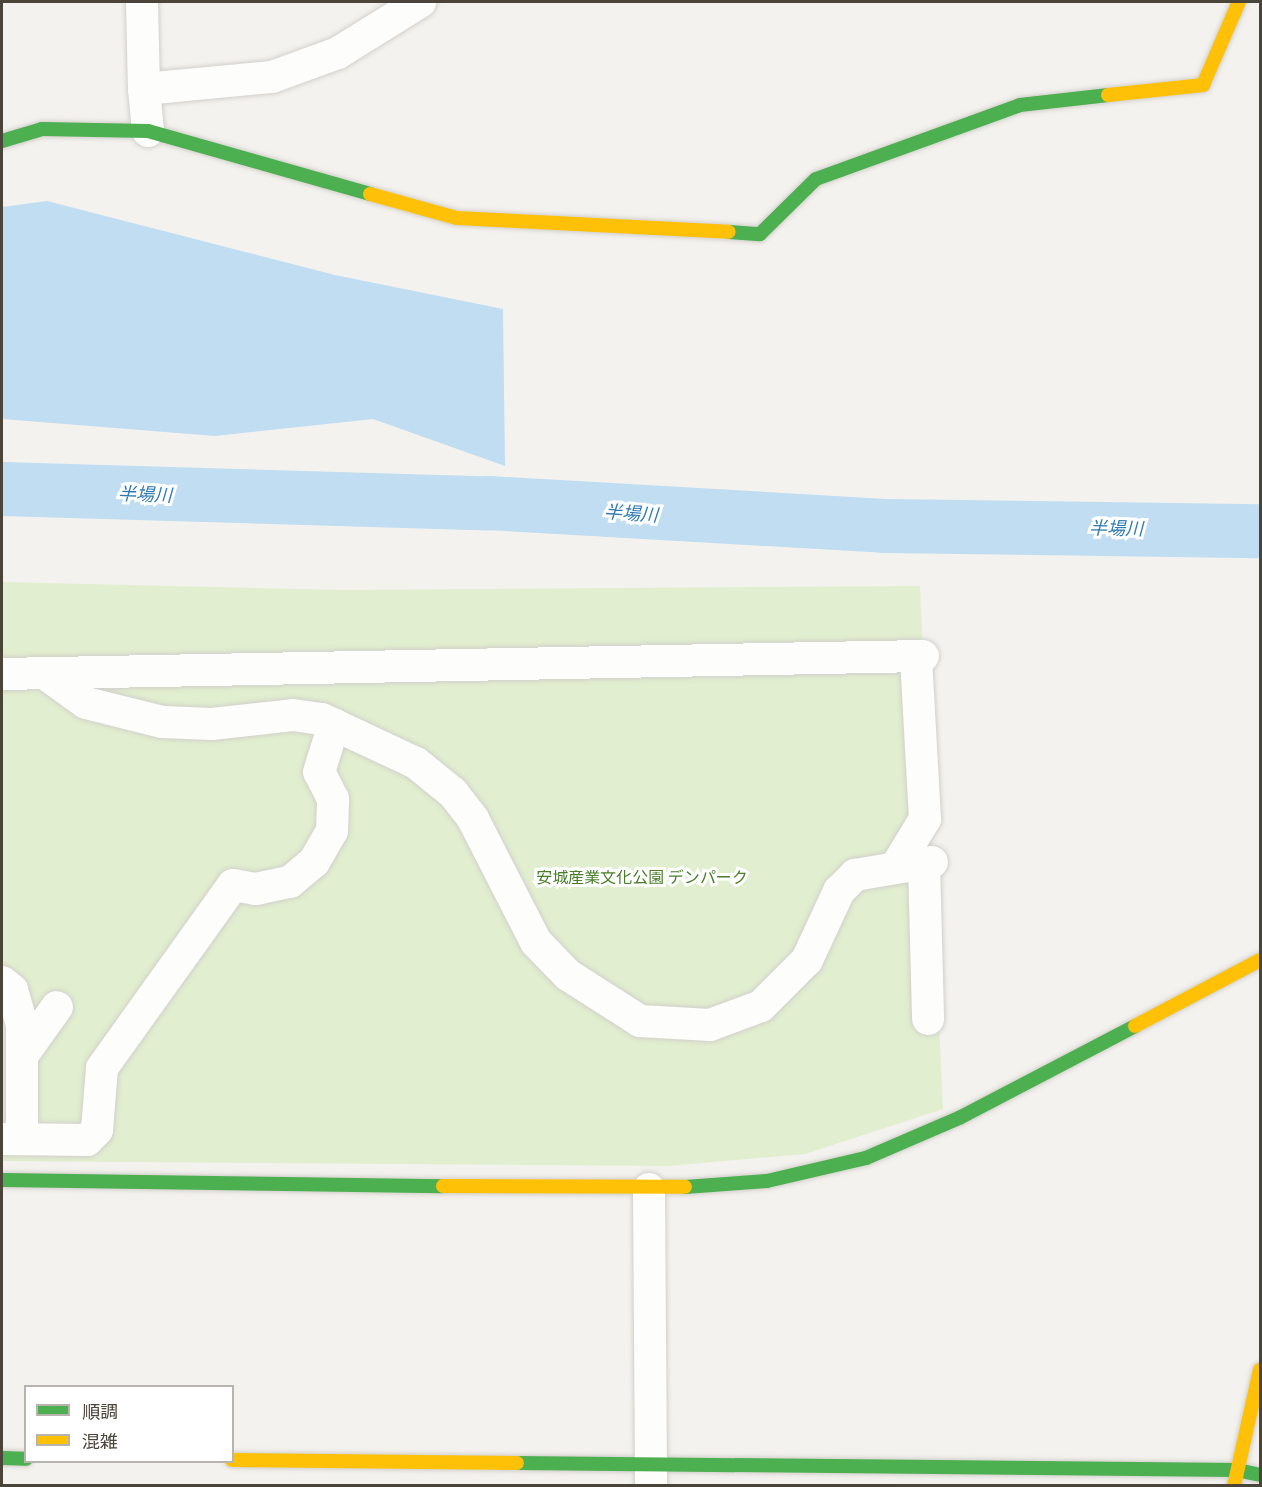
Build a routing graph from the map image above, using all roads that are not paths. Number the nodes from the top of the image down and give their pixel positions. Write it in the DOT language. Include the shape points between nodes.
graph roads {
  1 [pos="142,2"];
  2 [pos="420,2"];
  3 [pos="1239,2"];
  4 [pos="144,89"];
  5 [pos="148,131"];
  6 [pos="2,141"];
  7 [pos="2,674"];
  8 [pos="47,675"];
  9 [pos="334,724"];
  10 [pos="918,863"];
  11 [pos="1260,960"];
  12 [pos="2,982"];
  13 [pos="57,1007"];
  14 [pos="928,1019"];
  15 [pos="22,1056"];
  16 [pos="12,1139"];
  17 [pos="2,1180"];
  18 [pos="649,1189"];
  19 [pos="1260,1371"];
  20 [pos="2,1458"];
  21 [pos="24,1459"];
  22 [pos="234,1460"];
  23 [pos="1237,1470"];
  24 [pos="651,1475"];
  25 [pos="1260,1476"];
  26 [pos="1234,1485"];
  1 -- 4 [label="street"];
  2 -- 4 [label="street" via="338,53 272,77"];
  3 -- 5 [label="street" via="1203,85 1020,105 816,179 760,234 457,218"];
  4 -- 5 [label="street"];
  5 -- 6 [label="street" via="42,129"];
  7 -- 8 [label="street"];
  8 -- 9 [label="street" via="86,703 162,722 212,724 293,715"];
  8 -- 10 [label="street" via="919,657 925,819"];
  9 -- 10 [label="street" via="416,763 453,794 496,858 536,942 568,975 639,1021 710,1025 761,1006 807,960 839,891 855,875"];
  9 -- 16 [label="street" via="319,772 333,799 332,831 314,862 290,882 256,889 233,885 102,1068 97,1130 87,1140"];
  10 -- 14 [label="street"];
  11 -- 18 [label="street" via="961,1117 866,1158 767,1181"];
  12 -- 15 [label="street" via="12,990 22,1024"];
  13 -- 15 [label="street"];
  15 -- 16 [label="street"];
  17 -- 18 [label="street"];
  18 -- 24 [label="street"];
  19 -- 23 [label="street"];
  20 -- 21 [label="street"];
  22 -- 24 [label="street"];
  23 -- 24 [label="street"];
  23 -- 25 [label="street"];
  23 -- 26 [label="street"];
}
